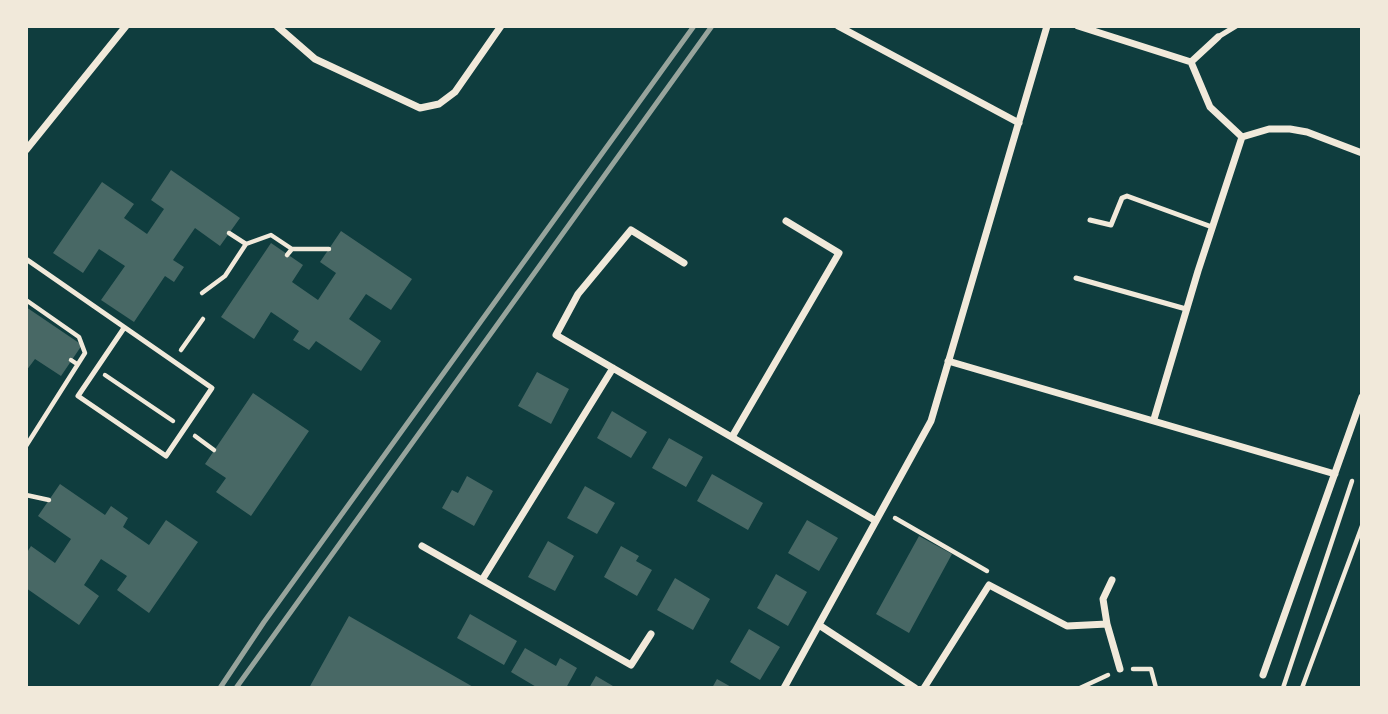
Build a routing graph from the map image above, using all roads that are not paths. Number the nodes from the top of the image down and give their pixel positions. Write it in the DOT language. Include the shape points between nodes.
graph roads {
  1 [pos="126,26"];
  2 [pos="276,26"];
  3 [pos="501,26"];
  4 [pos="838,26"];
  5 [pos="1047,26"];
  6 [pos="1078,26"];
  7 [pos="1236,26"];
  8 [pos="1218,37"];
  9 [pos="1191,62"];
  10 [pos="1019,123"];
  11 [pos="1242,137"];
  12 [pos="26,150"];
  13 [pos="1362,153"];
  14 [pos="1090,220"];
  15 [pos="786,221"];
  16 [pos="1212,226"];
  17 [pos="26,259"];
  18 [pos="684,263"];
  19 [pos="1076,278"];
  20 [pos="1186,309"];
  21 [pos="124,328"];
  22 [pos="948,361"];
  23 [pos="613,368"];
  24 [pos="1362,397"];
  25 [pos="1154,419"];
  26 [pos="732,438"];
  27 [pos="1335,474"];
  28 [pos="876,521"];
  29 [pos="422,546"];
  30 [pos="482,580"];
  31 [pos="1112,580"];
  32 [pos="1107,624"];
  33 [pos="819,625"];
  34 [pos="651,634"];
  35 [pos="1120,670"];
  36 [pos="1263,675"];
  37 [pos="784,688"];
  38 [pos="915,688"];
  39 [pos="924,688"];
  1 -- 12 [label="street"];
  2 -- 3 [label="street" via="315,58 420,108 439,104 455,92"];
  4 -- 10 [label="street"];
  5 -- 10 [label="street"];
  6 -- 9 [label="street"];
  7 -- 8 [label="lane"];
  8 -- 9 [label="street"];
  9 -- 11 [label="street" via="1210,107"];
  10 -- 22 [label="street"];
  11 -- 13 [label="street" via="1290,129"];
  11 -- 16 [label="street"];
  14 -- 16 [label="lane" via="1111,225 1127,196"];
  15 -- 26 [label="street" via="839,254"];
  16 -- 20 [label="street"];
  17 -- 21 [label="lane"];
  18 -- 23 [label="street" via="631,230 578,295 556,335"];
  19 -- 20 [label="lane"];
  20 -- 25 [label="street"];
  21 -- 21 [label="lane" via="212,388 166,456 78,396"];
  22 -- 25 [label="street"];
  22 -- 28 [label="street" via="930,422"];
  23 -- 26 [label="street"];
  23 -- 30 [label="street"];
  24 -- 27 [label="street"];
  25 -- 27 [label="street"];
  26 -- 28 [label="street"];
  27 -- 36 [label="street"];
  28 -- 33 [label="street"];
  29 -- 30 [label="street"];
  30 -- 34 [label="street" via="631,665"];
  31 -- 32 [label="street" via="1103,599"];
  32 -- 35 [label="street"];
  32 -- 39 [label="street" via="1067,625 989,585"];
  33 -- 37 [label="street"];
  33 -- 38 [label="street"];
}
